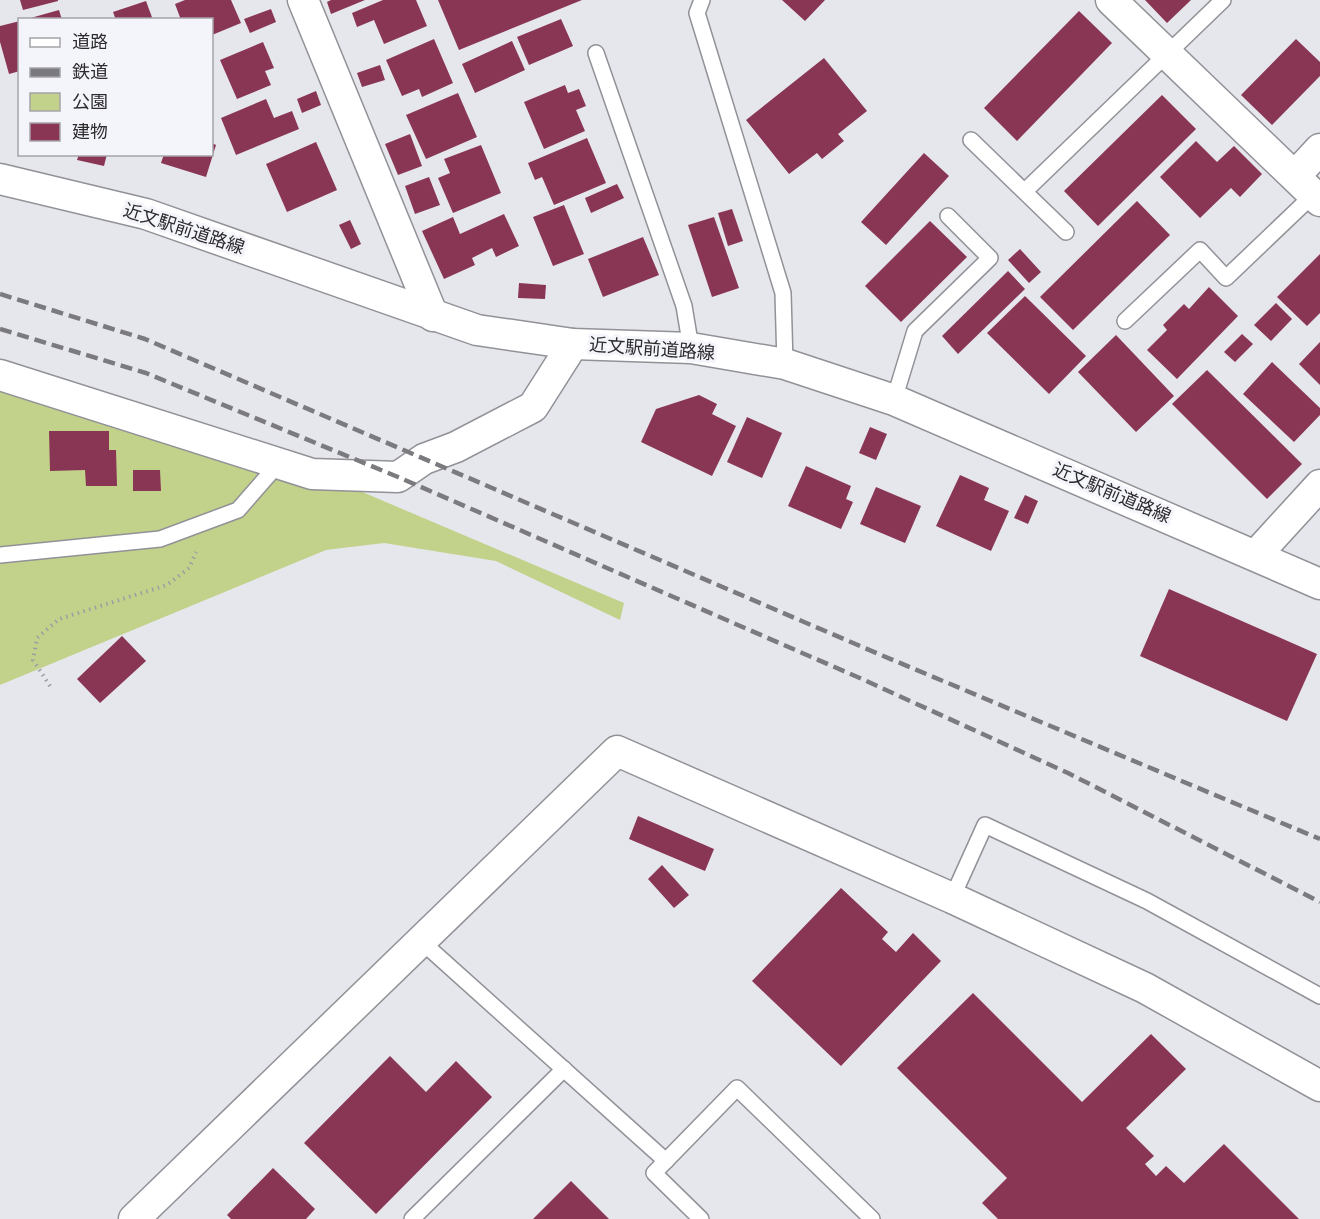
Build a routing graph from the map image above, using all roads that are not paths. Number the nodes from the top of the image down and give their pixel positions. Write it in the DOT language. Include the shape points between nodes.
graph roads {
  1 [pos="303,0"];
  2 [pos="1111,0"];
  3 [pos="1223,0"];
  4 [pos="696,4"];
  5 [pos="596,52"];
  6 [pos="1168,55"];
  7 [pos="971,140"];
  8 [pos="1320,149"];
  9 [pos="0,179"];
  10 [pos="1310,190"];
  11 [pos="1024,191"];
  12 [pos="948,216"];
  13 [pos="1066,232"];
  14 [pos="433,316"];
  15 [pos="1125,321"];
  16 [pos="573,345"];
  17 [pos="691,348"];
  18 [pos="784,364"];
  19 [pos="0,375"];
  20 [pos="894,400"];
  21 [pos="279,463"];
  22 [pos="1320,485"];
  23 [pos="0,555"];
  24 [pos="1256,555"];
  25 [pos="1320,584"];
  26 [pos="952,898"];
  27 [pos="421,941"];
  28 [pos="1320,996"];
  29 [pos="564,1069"];
  30 [pos="1320,1086"];
  31 [pos="666,1161"];
  32 [pos="134,1219"];
  33 [pos="412,1219"];
  34 [pos="701,1219"];
  35 [pos="872,1219"];
  1 -- 14 [label="street"];
  2 -- 6 [label="street"];
  3 -- 6 [label="lane"];
  4 -- 18 [label="lane" via="783,292"];
  5 -- 17 [label="lane" via="684,306"];
  6 -- 10 [label="street"];
  6 -- 11 [label="lane"];
  7 -- 11 [label="lane"];
  8 -- 10 [label="street"];
  9 -- 14 [label="street, 近文駅前道路線" via="146,214"];
  10 -- 15 [label="lane" via="1226,278 1200,250"];
  11 -- 13 [label="lane"];
  12 -- 20 [label="lane" via="990,258 915,331"];
  14 -- 16 [label="street, 近文駅前道路線" via="477,330"];
  16 -- 17 [label="street, 近文駅前道路線"];
  16 -- 21 [label="street" via="533,407 424,459 398,477 312,474"];
  17 -- 18 [label="street, 近文駅前道路線"];
  18 -- 20 [label="street, 近文駅前道路線"];
  19 -- 21 [label="street"];
  20 -- 24 [label="street, 近文駅前道路線"];
  21 -- 23 [label="lane" via="238,510 160,539"];
  22 -- 24 [label="street"];
  24 -- 25 [label="street, 近文駅前道路線"];
  26 -- 27 [label="street" via="617,751"];
  26 -- 28 [label="lane" via="985,825 1148,902"];
  26 -- 30 [label="street" via="1145,988"];
  27 -- 29 [label="lane"];
  27 -- 32 [label="street"];
  29 -- 31 [label="lane"];
  29 -- 33 [label="lane"];
  31 -- 34 [label="lane" via="654,1173"];
  31 -- 35 [label="lane" via="737,1088"];
}
